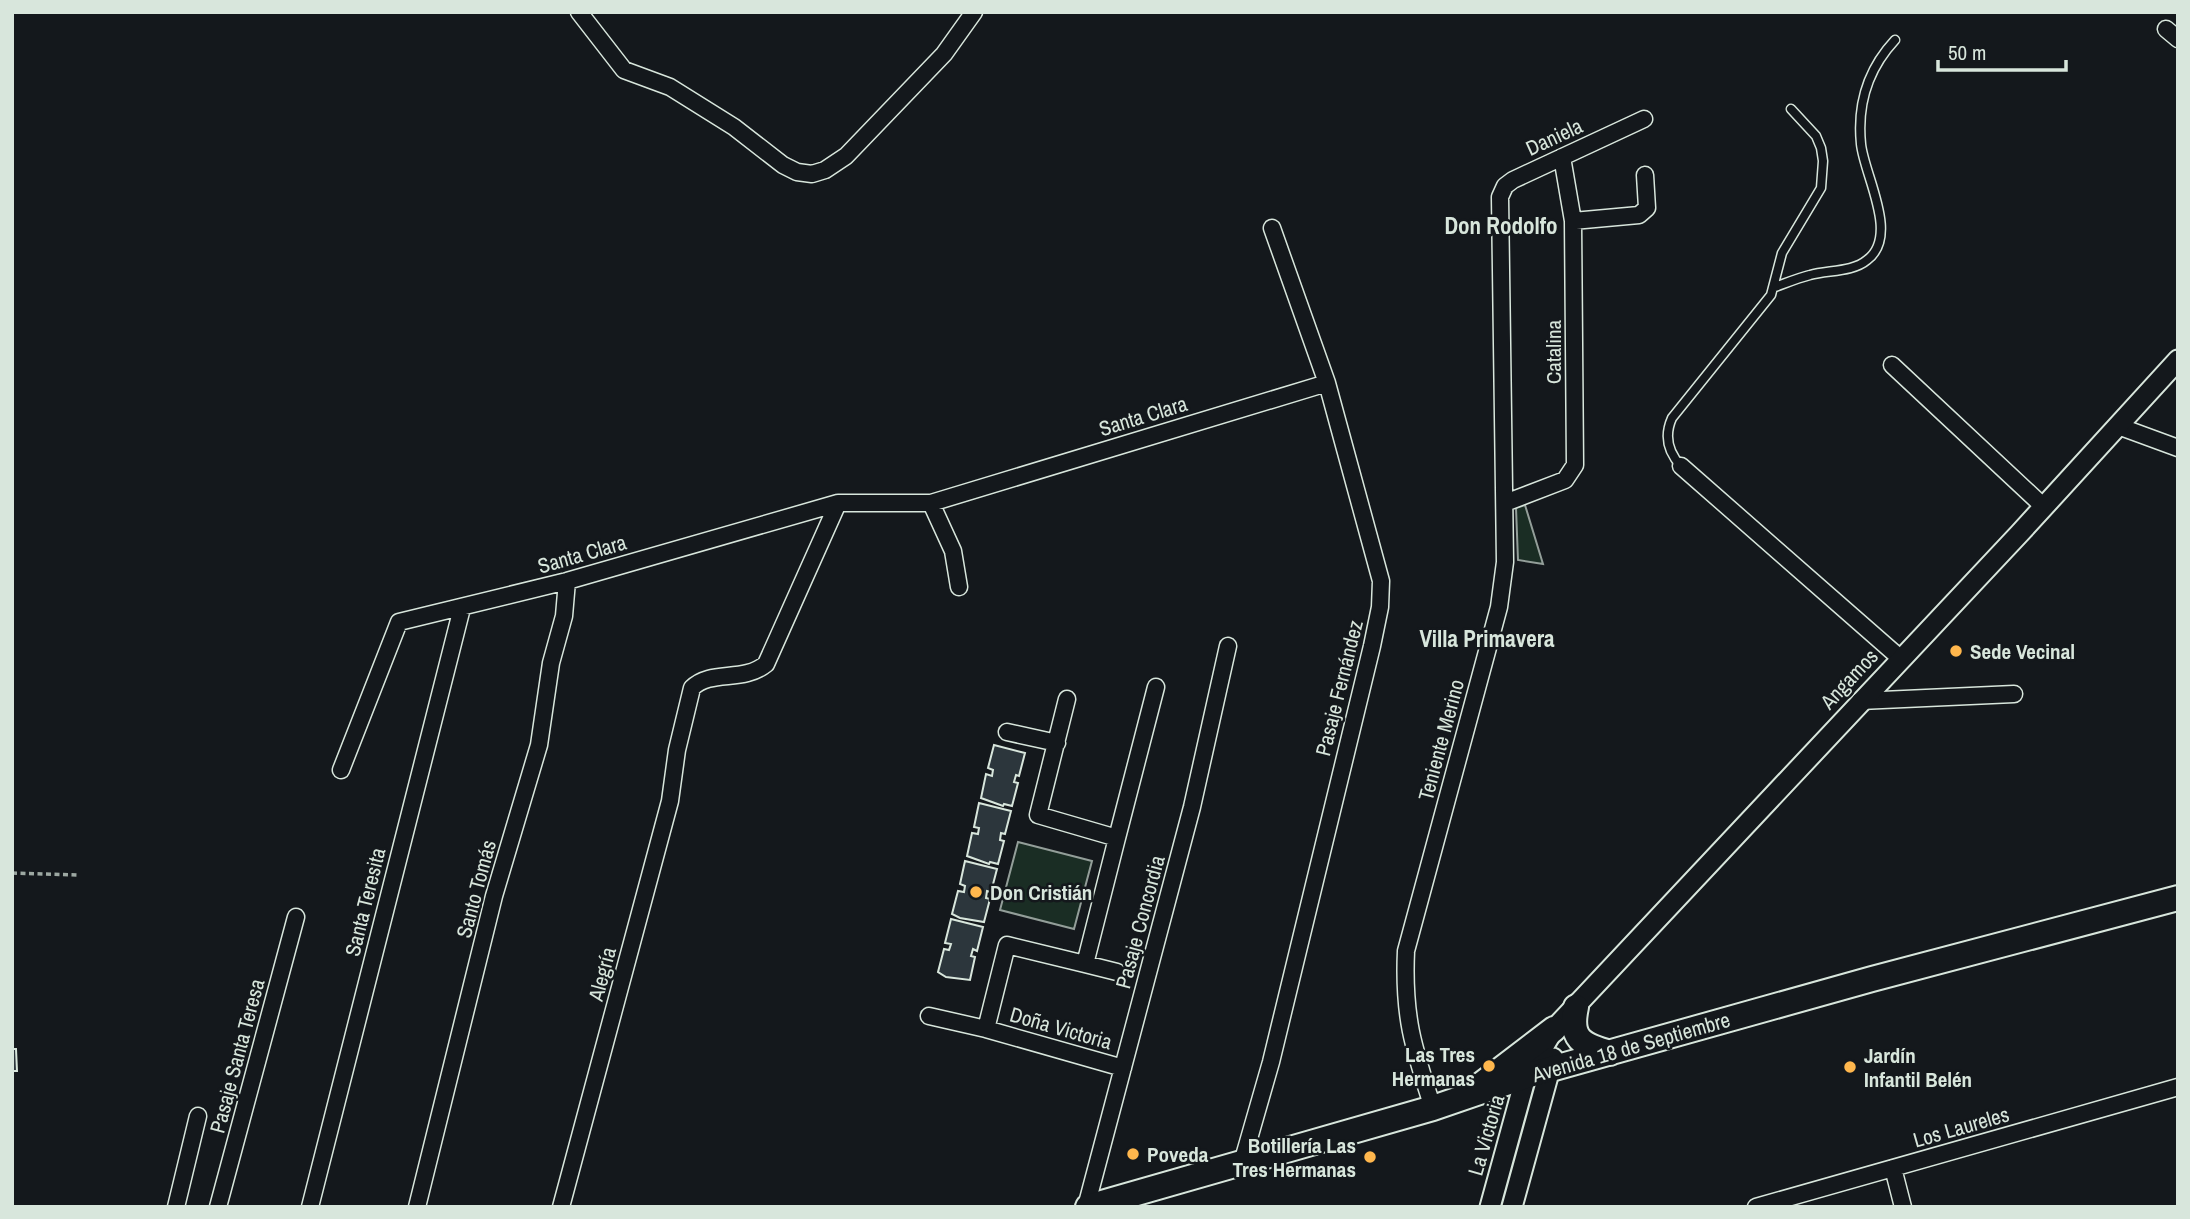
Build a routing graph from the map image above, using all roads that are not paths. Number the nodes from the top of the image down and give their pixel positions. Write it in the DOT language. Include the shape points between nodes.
graph roads {
  1 [pos="579,12"];
  2 [pos="974,12"];
  3 [pos="1895,40"];
  4 [pos="1791,109"];
  5 [pos="1644,118"];
  6 [pos="1562,157"];
  7 [pos="1645,175"];
  8 [pos="1500,209"];
  9 [pos="1573,220"];
  10 [pos="1272,228"];
  11 [pos="1775,287"];
  12 [pos="2178,360"];
  13 [pos="1892,365"];
  14 [pos="1327,383"];
  15 [pos="2118,426"];
  16 [pos="2178,448"];
  17 [pos="1681,466"];
  18 [pos="838,503"];
  19 [pos="932,503"];
  20 [pos="1505,503"];
  21 [pos="2044,507"];
  22 [pos="567,581"];
  23 [pos="959,587"];
  24 [pos="462,608"];
  25 [pos="1228,646"];
  26 [pos="1900,658"];
  27 [pos="1156,687"];
  28 [pos="2014,694"];
  29 [pos="1067,699"];
  30 [pos="1860,701"];
  31 [pos="1007,732"];
  32 [pos="1057,743"];
  33 [pos="341,770"];
  34 [pos="1117,838"];
  35 [pos="2178,898"];
  36 [pos="296,917"];
  37 [pos="1085,964"];
  38 [pos="1117,972"];
  39 [pos="1576,1007"];
  40 [pos="929,1016"];
  41 [pos="986,1029"];
  42 [pos="1555,1029"];
  43 [pos="1610,1053"];
  44 [pos="1123,1068"];
  45 [pos="1551,1070"];
  46 [pos="1526,1076"];
  47 [pos="2178,1087"];
  48 [pos="1464,1097"];
  49 [pos="1433,1108"];
  50 [pos="198,1116"];
  51 [pos="1242,1163"];
  52 [pos="1892,1168"];
  53 [pos="176,1207"];
  54 [pos="218,1207"];
  55 [pos="310,1207"];
  56 [pos="417,1207"];
  57 [pos="561,1207"];
  58 [pos="1087,1207"];
  59 [pos="1490,1207"];
  60 [pos="1512,1207"];
  61 [pos="1756,1207"];
  62 [pos="1903,1207"];
  1 -- 2 [label="street" via="624,70 670,87 783,165 812,174 846,156 944,54"];
  3 -- 11 [label="lane" via="1870,76 1861,105 1864,163 1880,215 1875,253 1863,263"];
  4 -- 11 [label="lane" via="1816,136 1823,175 1817,197 1782,253"];
  5 -- 6 [label="street, Daniela"];
  6 -- 8 [label="street, Daniela" via="1505,186"];
  6 -- 9 [label="street, Catalina"];
  7 -- 9 [label="street" via="1647,208 1639,215"];
  8 -- 20 [label="street, Teniente Merino"];
  9 -- 20 [label="street, Catalina" via="1575,465 1566,480"];
  10 -- 14 [label="street, Pasaje Fernández"];
  11 -- 17 [label="lane" via="1672,418 1667,440"];
  12 -- 15 [label="street, Angamos"];
  13 -- 21 [label="street"];
  14 -- 19 [label="street, Santa Clara"];
  14 -- 51 [label="street, Pasaje Fernández" via="1377,560 1380,607 1271,1062"];
  15 -- 16 [label="street"];
  15 -- 21 [label="street, Angamos"];
  17 -- 26 [label="street"];
  18 -- 19 [label="street, Santa Clara"];
  18 -- 22 [label="street, Santa Clara"];
  18 -- 57 [label="street, Alegría" via="766,664 752,674 699,680 692,688 670,801"];
  19 -- 23 [label="street" via="953,551"];
  20 -- 49 [label="street, Teniente Merino" via="1499,607 1406,951 1404,998 1409,1032"];
  21 -- 26 [label="street, Angamos"];
  22 -- 24 [label="street, Santa Clara"];
  22 -- 56 [label="street, Santo Tomás" via="539,745 494,897"];
  24 -- 33 [label="street, Santa Clara" via="399,622"];
  24 -- 55 [label="street, Santa Teresita"];
  25 -- 44 [label="street, Pasaje Concordia" via="1192,807"];
  26 -- 30 [label="street, Angamos"];
  27 -- 34 [label="street"];
  28 -- 30 [label="street"];
  29 -- 32 [label="street"];
  30 -- 39 [label="street, Angamos"];
  31 -- 32 [label="street"];
  32 -- 34 [label="street" via="1038,815"];
  34 -- 37 [label="street"];
  35 -- 43 [label="main road, Avenida 18 de Septiembre"];
  36 -- 54 [label="street, Pasaje Santa Teresa"];
  37 -- 38 [label="street, Doña Victoria"];
  37 -- 41 [label="street, Doña Victoria" via="1007,945"];
  39 -- 42 [label="street, Angamos"];
  39 -- 43 [label="main road" via="1573,1026 1578,1037 1588,1046"];
  40 -- 41 [label="street"];
  41 -- 44 [label="street, Doña Victoria"];
  42 -- 45 [label="street"];
  42 -- 46 [label="street, Angamos"];
  42 -- 48 [label="main road"];
  43 -- 45 [label="main road, Avenida 18 de Septiembre"];
  44 -- 58 [label="street, Pasaje Concordia"];
  45 -- 46 [label="main road, Avenida 18 de Septiembre"];
  45 -- 60 [label="street"];
  46 -- 48 [label="main road, Avenida 18 de Septiembre"];
  46 -- 59 [label="street, La Victoria"];
  47 -- 52 [label="street, Los Laureles"];
  48 -- 49 [label="main road, Avenida 18 de Septiembre"];
  49 -- 51 [label="main road, Avenida 18 de Septiembre"];
  50 -- 53 [label="street"];
  51 -- 58 [label="main road, Avenida 18 de Septiembre"];
  52 -- 61 [label="street, Los Laureles"];
  52 -- 62 [label="street"];
}
